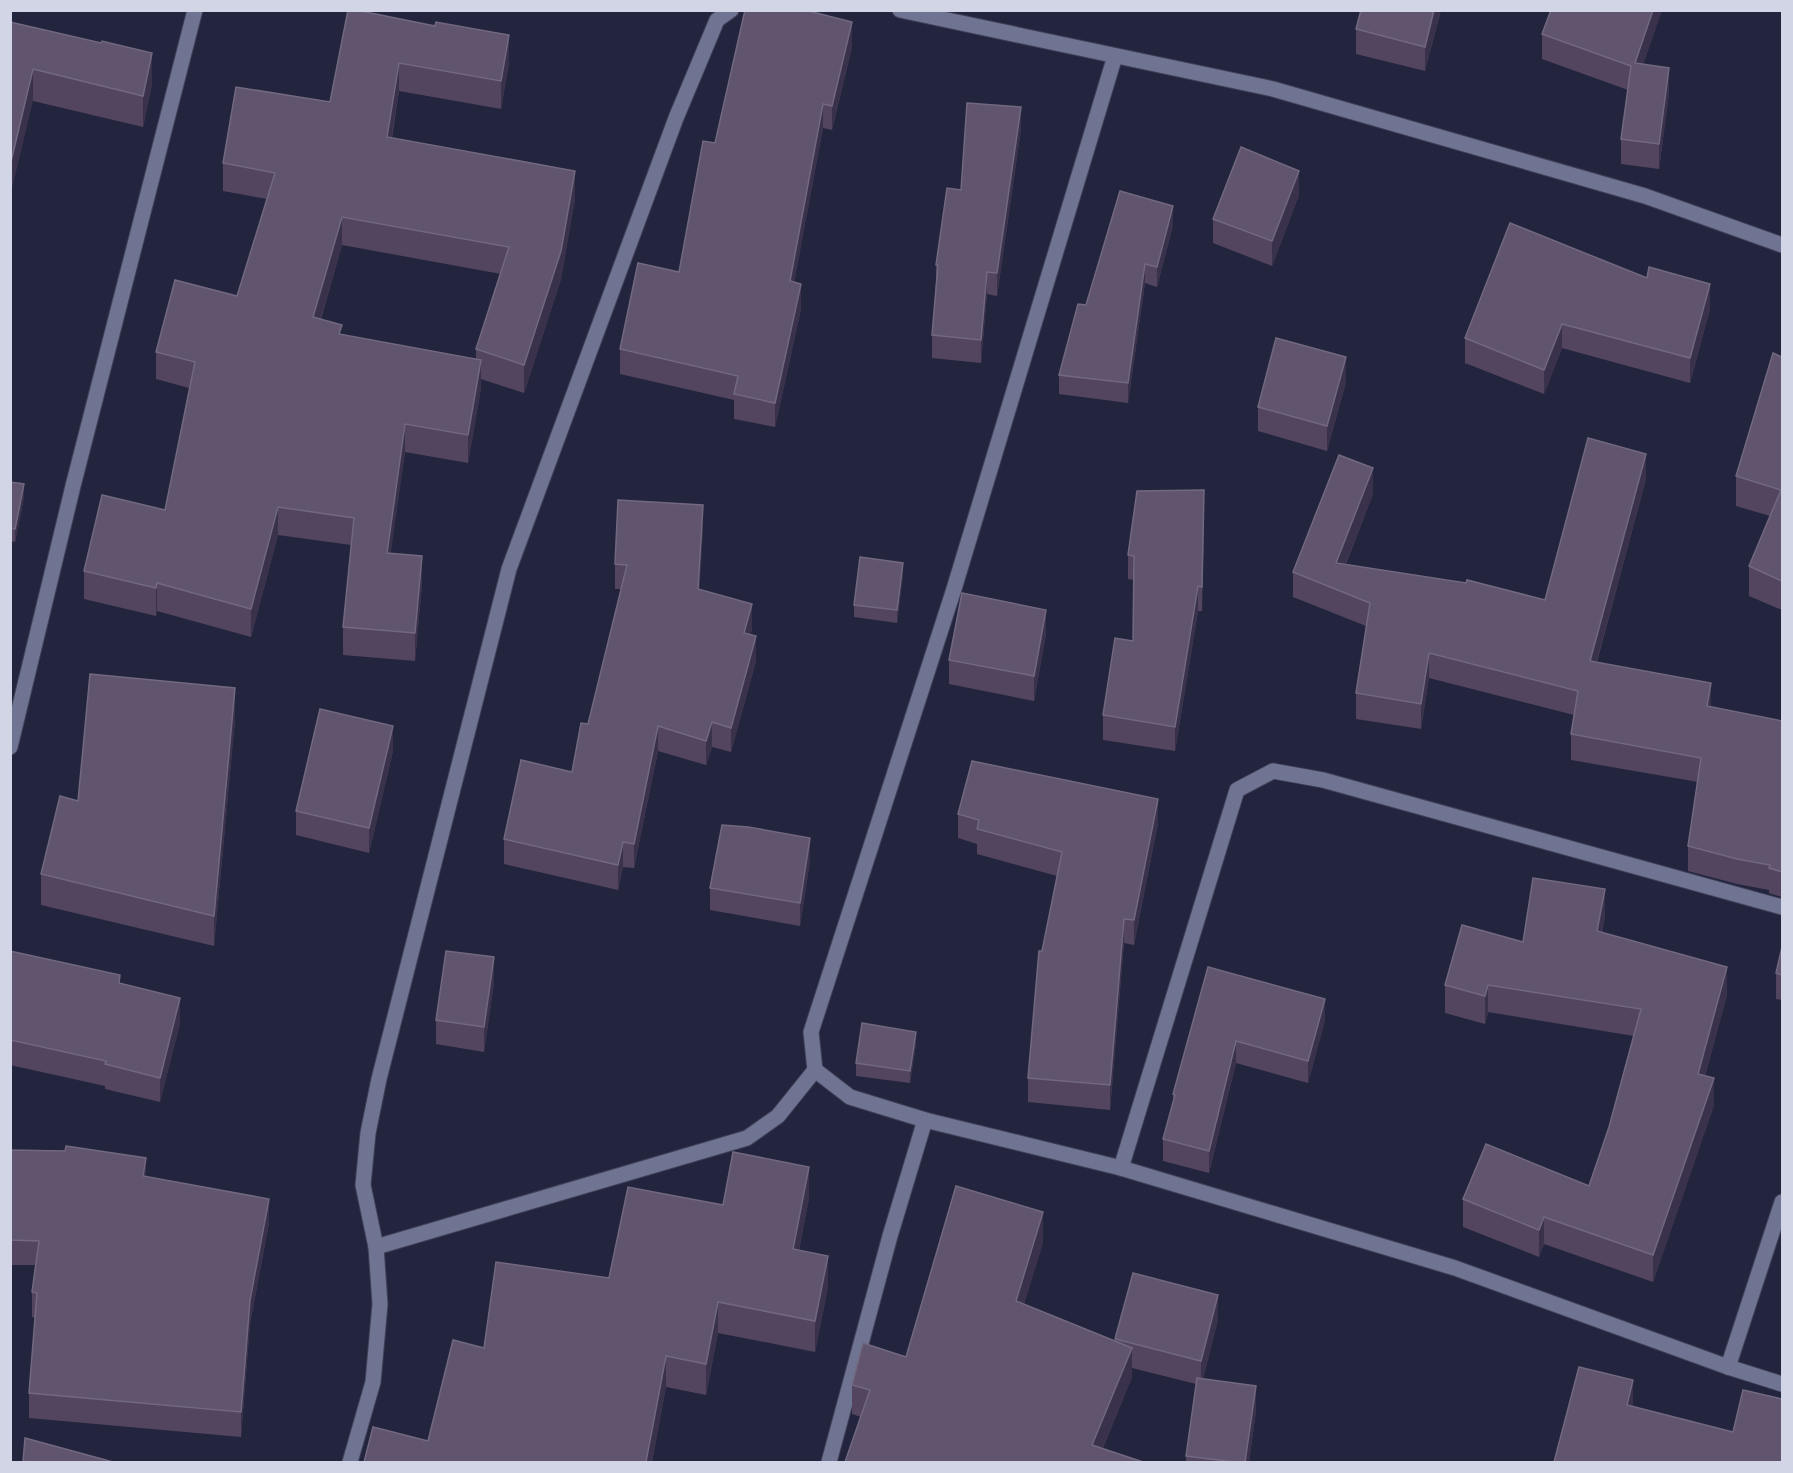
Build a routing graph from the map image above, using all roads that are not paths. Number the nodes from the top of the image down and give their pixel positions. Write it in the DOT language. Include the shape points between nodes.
graph roads {
  1 [pos="195,10"];
  2 [pos="731,10"];
  3 [pos="900,10"];
  4 [pos="1115,56"];
  5 [pos="1782,245"];
  6 [pos="10,747"];
  7 [pos="1782,907"];
  8 [pos="816,1070"];
  9 [pos="926,1120"];
  10 [pos="1121,1168"];
  11 [pos="1782,1202"];
  12 [pos="375,1247"];
  13 [pos="1728,1367"];
  14 [pos="1782,1384"];
  15 [pos="351,1462"];
  16 [pos="829,1462"];
  1 -- 6 [label="street"];
  2 -- 12 [label="street" via="717,20 676,118 509,569 368,1133 363,1185"];
  3 -- 4 [label="street"];
  4 -- 5 [label="street" via="1273,89 1645,196"];
  4 -- 8 [label="street" via="954,589 811,1032"];
  7 -- 10 [label="street" via="1323,780 1273,771 1237,790"];
  8 -- 9 [label="street" via="850,1097"];
  8 -- 12 [label="street" via="778,1116 747,1138"];
  9 -- 10 [label="street"];
  9 -- 16 [label="street"];
  10 -- 13 [label="street" via="1455,1268"];
  11 -- 13 [label="street"];
  12 -- 15 [label="street" via="380,1304 373,1382"];
  13 -- 14 [label="street"];
}
